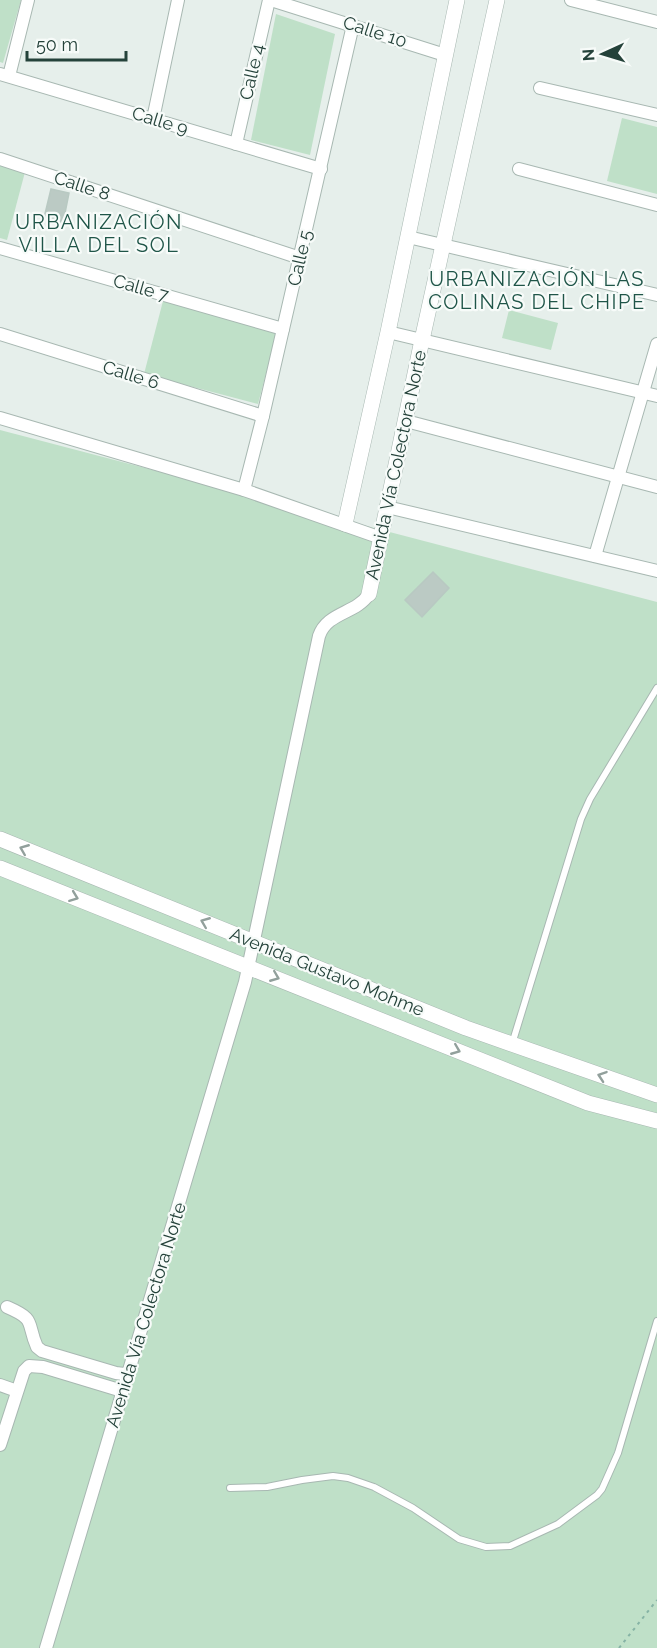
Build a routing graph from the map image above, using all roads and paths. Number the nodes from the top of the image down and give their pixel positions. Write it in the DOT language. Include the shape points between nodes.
graph roads {
  1 [pos="28,0"];
  2 [pos="178,0"];
  3 [pos="270,0"];
  4 [pos="457,0"];
  5 [pos="497,0"];
  6 [pos="571,0"];
  7 [pos="657,22"];
  8 [pos="353,25"];
  9 [pos="445,55"];
  10 [pos="5,75"];
  11 [pos="540,88"];
  12 [pos="657,115"];
  13 [pos="153,119"];
  14 [pos="236,144"];
  15 [pos="0,159"];
  16 [pos="321,169"];
  17 [pos="519,169"];
  18 [pos="657,205"];
  19 [pos="408,237"];
  20 [pos="444,246"];
  21 [pos="0,248"];
  22 [pos="300,258"];
  23 [pos="657,294"];
  24 [pos="283,329"];
  25 [pos="388,332"];
  26 [pos="0,334"];
  27 [pos="422,340"];
  28 [pos="657,344"];
  29 [pos="643,392"];
  30 [pos="657,396"];
  31 [pos="263,416"];
  32 [pos="0,418"];
  33 [pos="406,421"];
  34 [pos="619,478"];
  35 [pos="657,487"];
  36 [pos="244,490"];
  37 [pos="387,507"];
  38 [pos="345,524"];
  39 [pos="381,538"];
  40 [pos="595,556"];
  41 [pos="657,571"];
  42 [pos="369,594"];
  43 [pos="657,688"];
  44 [pos="0,839"];
  45 [pos="0,868"];
  46 [pos="254,942"];
  47 [pos="247,974"];
  48 [pos="512,1044"];
  49 [pos="657,1095"];
  50 [pos="657,1121"];
  51 [pos="7,1307"];
  52 [pos="657,1321"];
  53 [pos="129,1372"];
  54 [pos="0,1385"];
  55 [pos="17,1390"];
  56 [pos="122,1396"];
  57 [pos="0,1445"];
  58 [pos="230,1488"];
  59 [pos="657,1600"];
  60 [pos="46,1648"];
  61 [pos="618,1648"];
  1 -- 10 [label="street"];
  2 -- 13 [label="street"];
  3 -- 8 [label="street, Calle 10"];
  3 -- 14 [label="street, Calle 4"];
  4 -- 9 [label="street, Avenida Vía Colectora Norte"];
  5 -- 20 [label="street, Avenida Vía Colectora Norte"];
  6 -- 7 [label="street"];
  8 -- 9 [label="street, Calle 10"];
  8 -- 16 [label="street, Calle 5"];
  9 -- 19 [label="street, Avenida Vía Colectora Norte"];
  10 -- 13 [label="street, Calle 9"];
  11 -- 12 [label="street"];
  13 -- 14 [label="street, Calle 9"];
  14 -- 16 [label="street, Calle 9"];
  15 -- 22 [label="street, Calle 8"];
  16 -- 22 [label="street, Calle 5"];
  17 -- 18 [label="street"];
  19 -- 20 [label="street"];
  19 -- 25 [label="street, Avenida Vía Colectora Norte"];
  20 -- 23 [label="street"];
  20 -- 27 [label="street, Avenida Vía Colectora Norte"];
  21 -- 24 [label="street, Calle 7"];
  22 -- 24 [label="street, Calle 5"];
  24 -- 31 [label="street, Calle 5"];
  25 -- 27 [label="street"];
  25 -- 38 [label="street, Avenida Vía Colectora Norte"];
  26 -- 31 [label="street, Calle 6"];
  27 -- 29 [label="street"];
  27 -- 33 [label="street, Avenida Vía Colectora Norte"];
  28 -- 29 [label="street"];
  29 -- 30 [label="street"];
  29 -- 34 [label="street"];
  31 -- 36 [label="street, Calle 5"];
  32 -- 36 [label="street"];
  33 -- 34 [label="street"];
  33 -- 37 [label="street, Avenida Vía Colectora Norte"];
  34 -- 35 [label="street"];
  34 -- 40 [label="street"];
  36 -- 38 [label="street"];
  37 -- 39 [label="street, Avenida Vía Colectora Norte"];
  37 -- 40 [label="street"];
  38 -- 39 [label="street"];
  39 -- 42 [label="street, Avenida Vía Colectora Norte"];
  40 -- 41 [label="street"];
  42 -- 46 [label="street, Avenida Vía Colectora Norte" via="321,629"];
  43 -- 48 [label="lane" via="581,819"];
  46 -- 44 [label="street, Avenida Gustavo Mohme, one-way"];
  45 -- 47 [label="street, Avenida Gustavo Mohme, one-way"];
  46 -- 47 [label="street, Avenida Vía Colectora Norte"];
  46 -- 48 [label="street, Avenida Gustavo Mohme"];
  47 -- 50 [label="street, Avenida Gustavo Mohme, one-way" via="588,1103"];
  47 -- 53 [label="street, Avenida Vía Colectora Norte"];
  49 -- 48 [label="street, Avenida Gustavo Mohme, one-way"];
  51 -- 53 [label="street" via="28,1318 34,1340 42,1351 116,1373"];
  52 -- 58 [label="lane" via="618,1453 602,1489 558,1524 510,1546 486,1547 459,1539 413,1508 348,1478 333,1476 267,1487"];
  53 -- 56 [label="street, Avenida Vía Colectora Norte"];
  54 -- 55 [label="street"];
  55 -- 56 [label="street" via="24,1371 34,1365 119,1390"];
  55 -- 57 [label="street"];
  56 -- 60 [label="street, Avenida Vía Colectora Norte"];
  59 -- 61 [label="path"];
}
